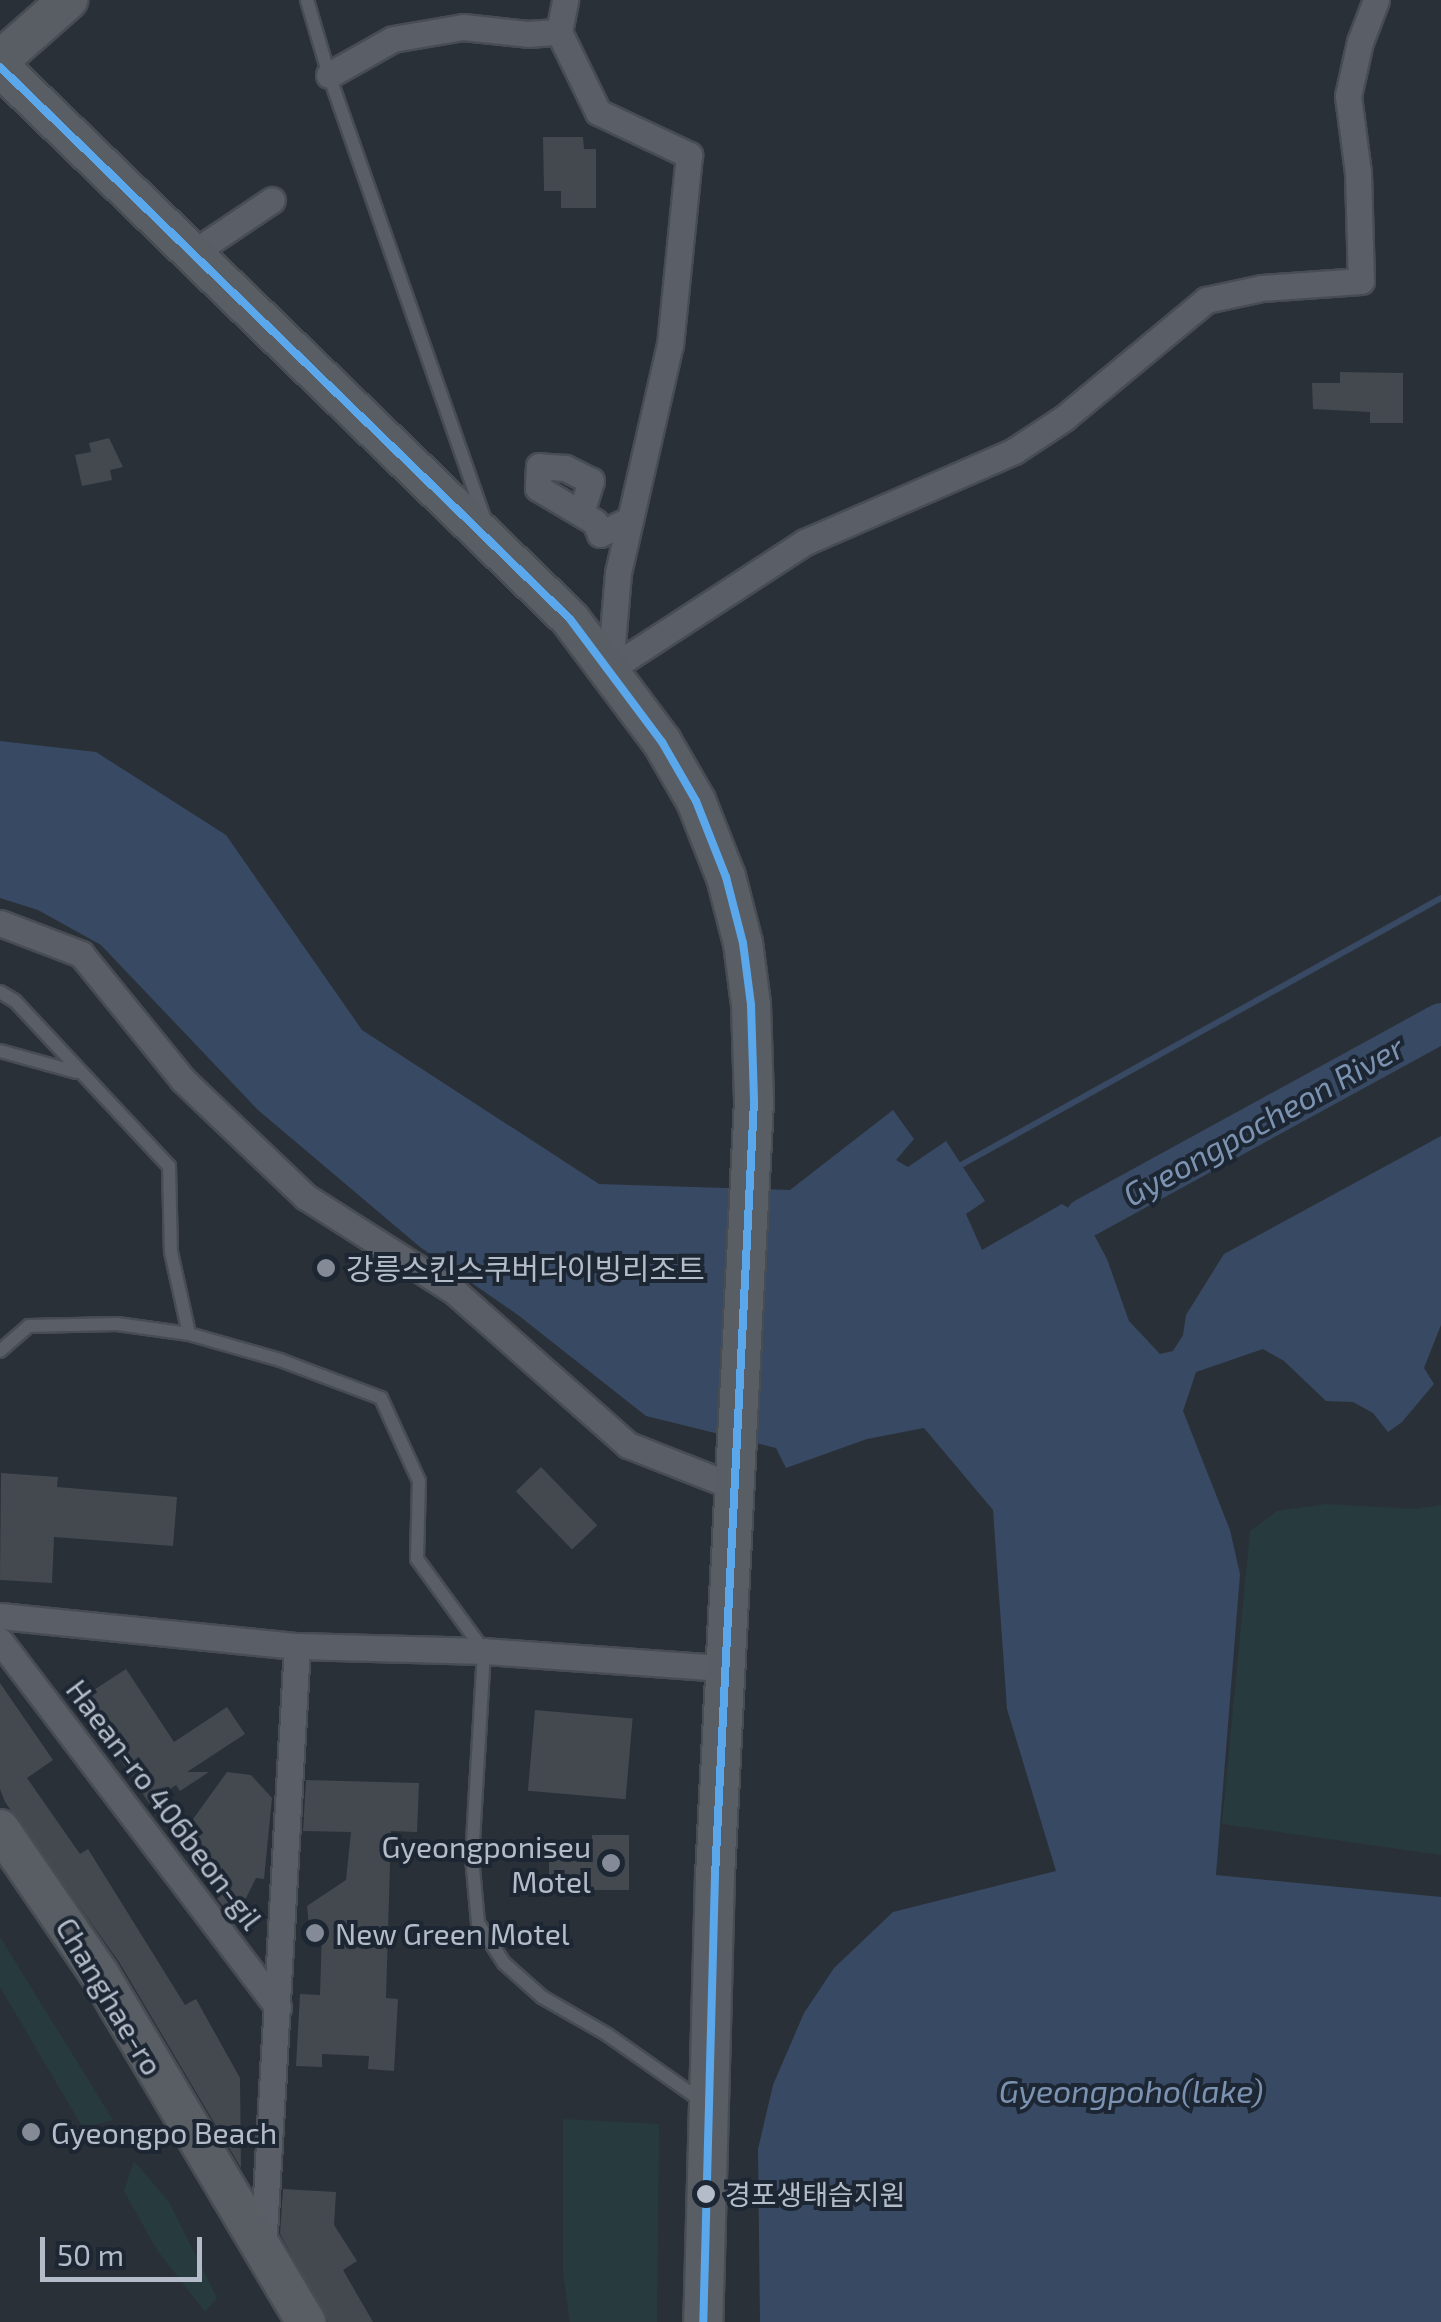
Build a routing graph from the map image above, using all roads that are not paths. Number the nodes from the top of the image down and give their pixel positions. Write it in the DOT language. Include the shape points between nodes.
graph roads {
  1 [pos="68,0"];
  2 [pos="307,0"];
  3 [pos="565,0"];
  4 [pos="1376,0"];
  5 [pos="558,32"];
  6 [pos="0,60"];
  7 [pos="0,67"];
  8 [pos="329,76"];
  9 [pos="272,200"];
  10 [pos="193,253"];
  11 [pos="581,513"];
  12 [pos="628,520"];
  13 [pos="492,539"];
  14 [pos="610,669"];
  15 [pos="0,923"];
  16 [pos="0,992"];
  17 [pos="0,1051"];
  18 [pos="79,1072"];
  19 [pos="190,1334"];
  20 [pos="0,1351"];
  21 [pos="736,1478"];
  22 [pos="0,1616"];
  23 [pos="0,1640"];
  24 [pos="298,1646"];
  25 [pos="484,1651"];
  26 [pos="724,1668"];
  27 [pos="0,1829"];
  28 [pos="278,2007"];
  29 [pos="708,2105"];
  30 [pos="262,2252"];
  31 [pos="306,2322"];
  32 [pos="703,2322"];
  1 -- 6 [label="street"];
  2 -- 8 [label="lane"];
  3 -- 5 [label="street"];
  4 -- 14 [label="street" via="1348,96 1361,280 1206,300 1014,451 805,542"];
  5 -- 8 [label="street" via="463,27 393,38"];
  5 -- 12 [label="street" via="598,112 689,155 670,344"];
  7 -- 10 [label="street"];
  8 -- 13 [label="lane"];
  9 -- 10 [label="street"];
  10 -- 13 [label="street"];
  11 -- 12 [label="street" via="600,534"];
  12 -- 14 [label="street"];
  13 -- 14 [label="street"];
  14 -- 21 [label="street" via="696,802 744,943 752,1005 751,1184"];
  15 -- 21 [label="street" via="80,954 183,1080 306,1197 455,1292 628,1445"];
  16 -- 18 [label="lane"];
  17 -- 18 [label="lane"];
  18 -- 19 [label="lane" via="169,1166 171,1252"];
  19 -- 20 [label="lane" via="117,1324 29,1326"];
  19 -- 25 [label="lane" via="381,1398 419,1481 418,1559"];
  21 -- 26 [label="street"];
  22 -- 24 [label="street"];
  23 -- 28 [label="street, Haean-ro 406beon-gil"];
  24 -- 25 [label="street"];
  24 -- 28 [label="street, Haean-ro 406beon-gil"];
  25 -- 26 [label="street"];
  25 -- 29 [label="lane" via="472,1857 478,1923 504,1963 542,1996"];
  26 -- 29 [label="street"];
  27 -- 30 [label="street, Changhae-ro" via="100,1975"];
  28 -- 30 [label="street, Haean-ro 406beon-gil"];
  29 -- 32 [label="street"];
  30 -- 31 [label="street, Changhae-ro"];
}
